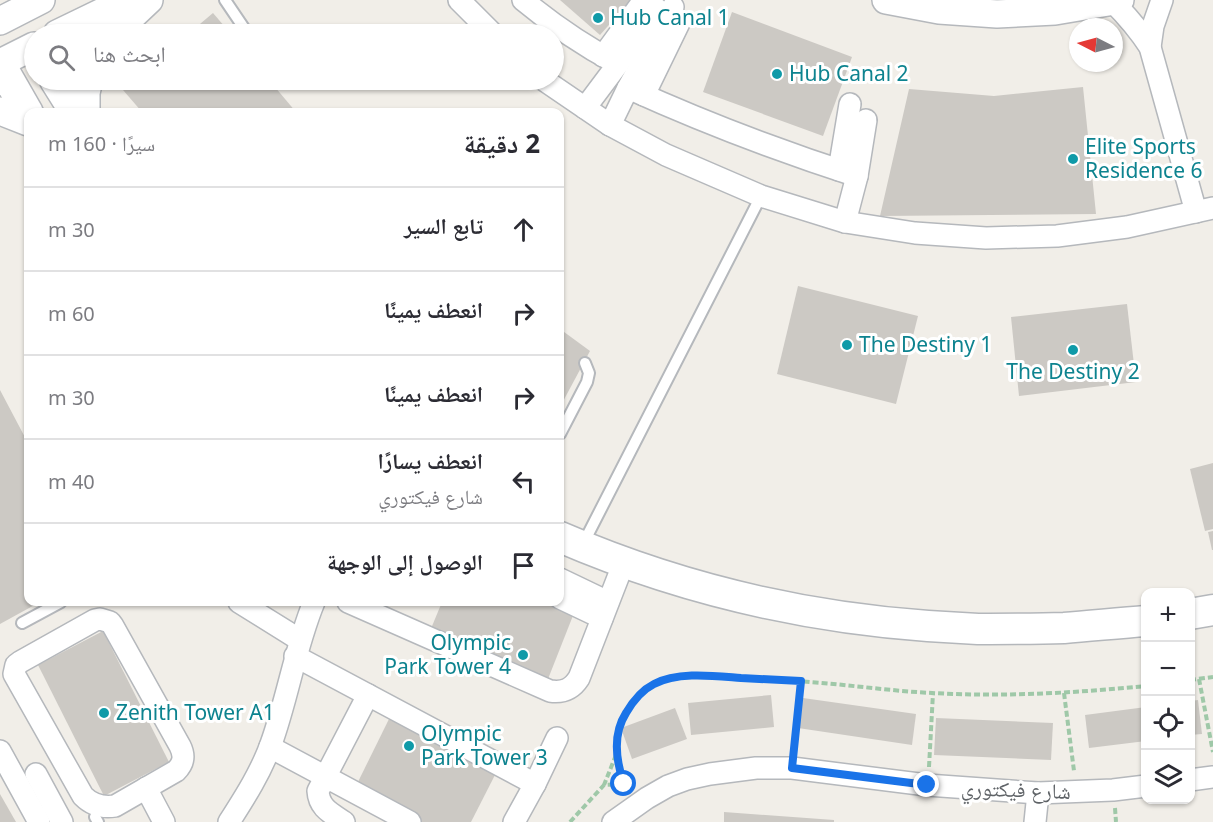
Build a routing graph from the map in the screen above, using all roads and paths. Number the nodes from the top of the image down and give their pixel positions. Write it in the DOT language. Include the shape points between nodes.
graph roads {
  1 [pos="41,0"];
  2 [pos="127,0"];
  3 [pos="150,0"];
  4 [pos="225,0"];
  5 [pos="459,0"];
  6 [pos="523,0"];
  7 [pos="886,0"];
  8 [pos="1162,0"];
  9 [pos="1116,1"];
  10 [pos="665,7"];
  11 [pos="0,21"];
  12 [pos="78,24"];
  13 [pos="124,24"];
  14 [pos="241,24"];
  15 [pos="483,24"];
  16 [pos="554,24"];
  17 [pos="564,31"];
  18 [pos="1150,47"];
  19 [pos="24,51"];
  20 [pos="611,60"];
  21 [pos="0,64"];
  22 [pos="61,90"];
  23 [pos="87,90"];
  24 [pos="559,90"];
  25 [pos="636,92"];
  26 [pos="850,104"];
  27 [pos="25,108"];
  28 [pos="72,108"];
  29 [pos="86,108"];
  30 [pos="585,108"];
  31 [pos="0,111"];
  32 [pos="24,120"];
  33 [pos="866,120"];
  34 [pos="610,125"];
  35 [pos="848,173"];
  36 [pos="761,196"];
  37 [pos="1205,210"];
  38 [pos="845,222"];
  39 [pos="585,363"];
  40 [pos="564,426"];
  41 [pos="571,542"];
  42 [pos="624,562"];
  43 [pos="564,582"];
  44 [pos="564,599"];
  45 [pos="54,606"];
  46 [pos="244,606"];
  47 [pos="313,606"];
  48 [pos="364,606"];
  49 [pos="605,610"];
  50 [pos="1213,610"];
  51 [pos="1195,613"];
  52 [pos="1141,621"];
  53 [pos="22,623"];
  54 [pos="297,648"];
  55 [pos="1213,677"];
  56 [pos="1195,679"];
  57 [pos="1198,679"];
  58 [pos="801,681"];
  59 [pos="1141,686"];
  60 [pos="933,693"];
  61 [pos="1064,693"];
  62 [pos="368,695"];
  63 [pos="557,738"];
  64 [pos="270,747"];
  65 [pos="0,751"];
  66 [pos="1213,752"];
  67 [pos="617,754"];
  68 [pos="792,768"];
  69 [pos="36,774"];
  70 [pos="325,776"];
  71 [pos="1213,777"];
  72 [pos="1195,779"];
  73 [pos="535,784"];
  74 [pos="624,784"];
  75 [pos="604,785"];
  76 [pos="927,785"];
  77 [pos="1141,787"];
  78 [pos="146,788"];
  79 [pos="1038,793"];
  80 [pos="1077,793"];
  81 [pos="632,807"];
  82 [pos="39,822"];
  83 [pos="62,822"];
  84 [pos="164,822"];
  85 [pos="230,822"];
  86 [pos="344,822"];
  87 [pos="410,822"];
  88 [pos="514,822"];
  89 [pos="570,822"];
  90 [pos="613,822"];
  91 [pos="1035,822"];
  1 -- 11 [label="street"];
  2 -- 12 [label="street"];
  3 -- 13 [label="street"];
  4 -- 14 [label="lane"];
  5 -- 15 [label="street"];
  6 -- 16 [label="street"];
  7 -- 9 [label="street" via="939,10 997,14 1055,11"];
  8 -- 18 [label="street"];
  9 -- 18 [label="street"];
  10 -- 20 [label="street"];
  10 -- 25 [label="street"];
  17 -- 20 [label="street"];
  18 -- 37 [label="street"];
  19 -- 21 [label="street"];
  20 -- 30 [label="street"];
  21 -- 27 [label="main road"];
  22 -- 28 [label="main road"];
  23 -- 29 [label="street"];
  24 -- 30 [label="street"];
  25 -- 34 [label="street"];
  25 -- 35 [label="street" via="740,136"];
  26 -- 35 [label="street"];
  30 -- 34 [label="street"];
  31 -- 32 [label="street"];
  33 -- 35 [label="street"];
  34 -- 36 [label="street" via="666,155"];
  35 -- 38 [label="street"];
  36 -- 38 [label="street"];
  36 -- 41 [label="lane"];
  37 -- 38 [label="street" via="1127,227 1057,236 986,238 915,233"];
  39 -- 40 [label="lane" via="587,382"];
  41 -- 42 [label="main road"];
  42 -- 49 [label="street"];
  42 -- 52 [label="main road" via="743,598 890,623 976,629 1064,628"];
  43 -- 49 [label="street"];
  44 -- 49 [label="street"];
  45 -- 53 [label="lane"];
  46 -- 54 [label="street"];
  47 -- 54 [label="street"];
  48 -- 49 [label="street" via="559,692 579,678"];
  50 -- 51 [label="main road"];
  54 -- 62 [label="street"];
  54 -- 64 [label="street"];
  55 -- 57 [label="path"];
  56 -- 57 [label="path"];
  57 -- 66 [label="path"];
  58 -- 60 [label="path"];
  58 -- 67 [label="path" via="694,676 656,683 632,703 623,717"];
  58 -- 68 [label="path"];
  59 -- 61 [label="path"];
  60 -- 61 [label="path"];
  60 -- 76 [label="path"];
  61 -- 80 [label="path"];
  62 -- 70 [label="street"];
  62 -- 73 [label="street"];
  63 -- 73 [label="street"];
  64 -- 70 [label="street"];
  64 -- 85 [label="street"];
  65 -- 82 [label="street"];
  67 -- 74 [label="path"];
  67 -- 75 [label="path"];
  68 -- 76 [label="street, شارع فيكتوري"];
  68 -- 81 [label="street, شارع فيكتوري" via="744,769 687,779"];
  69 -- 83 [label="street"];
  70 -- 86 [label="street" via="318,791 321,805"];
  70 -- 87 [label="street"];
  71 -- 72 [label="street"];
  73 -- 88 [label="street"];
  74 -- 75 [label="path"];
  74 -- 81 [label="path"];
  75 -- 89 [label="path"];
  76 -- 79 [label="street, شارع فيكتوري"];
  77 -- 80 [label="street, شارع فيكتوري"];
  78 -- 78 [label="street" via="176,771 184,759 183,752 110,622 95,620 16,665 15,678 83,796 108,807"];
  78 -- 84 [label="street"];
  79 -- 80 [label="street, شارع فيكتوري"];
  79 -- 91 [label="street"];
  81 -- 90 [label="street, شارع فيكتوري"];
}
